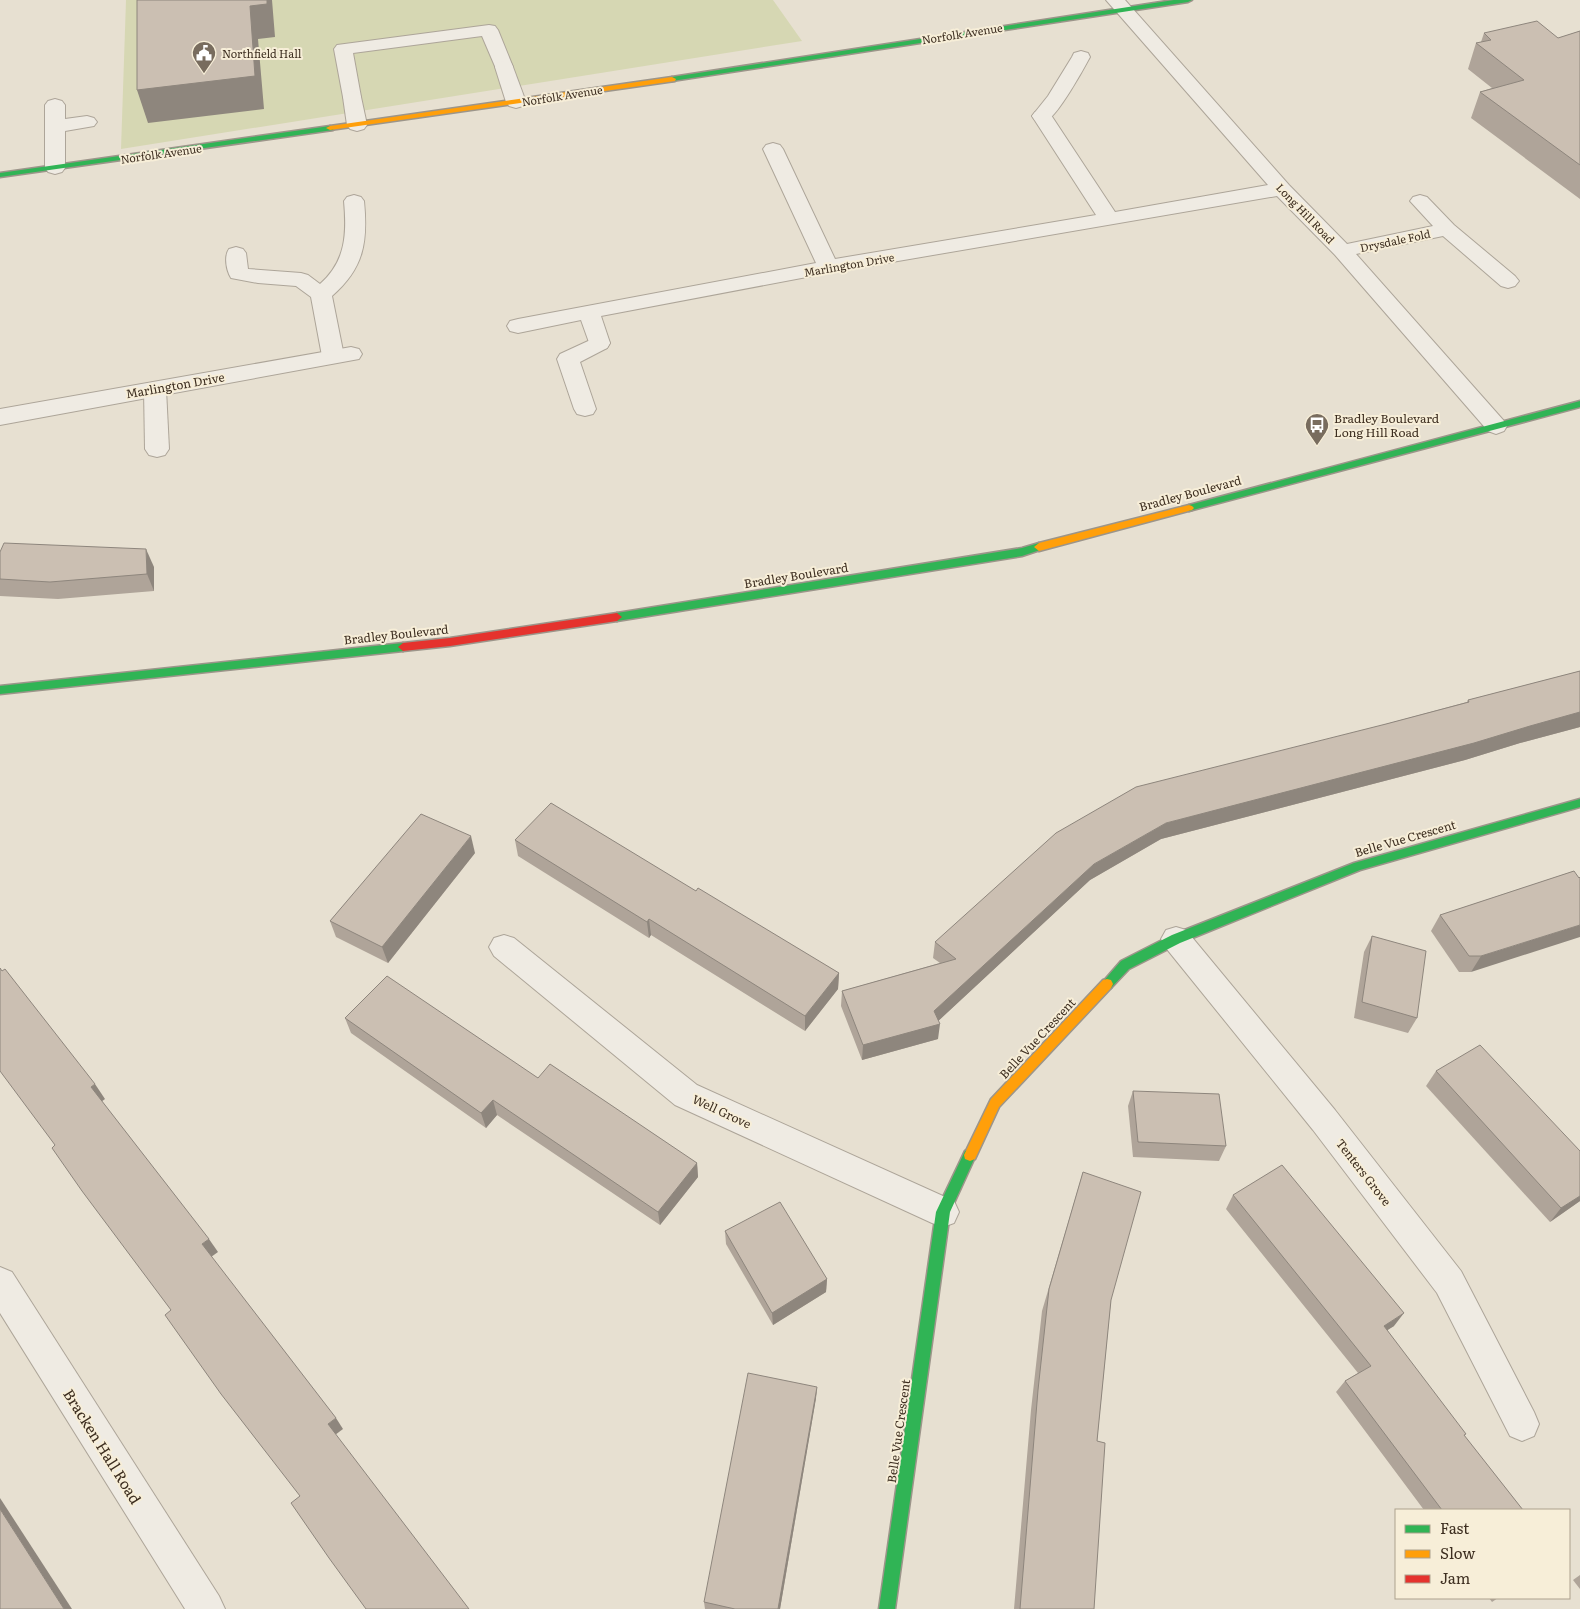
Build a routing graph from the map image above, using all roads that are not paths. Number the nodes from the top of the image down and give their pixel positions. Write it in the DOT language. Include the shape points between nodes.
graph roads {
  1 [pos="1188,0"];
  2 [pos="1119,4"];
  3 [pos="1081,57"];
  4 [pos="516,102"];
  5 [pos="55,105"];
  6 [pos="87,122"];
  7 [pos="357,125"];
  8 [pos="55,126"];
  9 [pos="774,149"];
  10 [pos="55,168"];
  11 [pos="0,175"];
  12 [pos="1282,189"];
  13 [pos="354,201"];
  14 [pos="1420,201"];
  15 [pos="1110,220"];
  16 [pos="1447,229"];
  17 [pos="1342,251"];
  18 [pos="236,253"];
  19 [pos="828,267"];
  20 [pos="1508,281"];
  21 [pos="321,294"];
  22 [pos="589,312"];
  23 [pos="518,326"];
  24 [pos="155,389"];
  25 [pos="1580,404"];
  26 [pos="585,409"];
  27 [pos="0,417"];
  28 [pos="1496,426"];
  29 [pos="156,449"];
  30 [pos="0,690"];
  31 [pos="1580,803"];
  32 [pos="1176,939"];
  33 [pos="504,947"];
  34 [pos="943,1212"];
  35 [pos="0,1283"];
  36 [pos="1522,1424"];
  37 [pos="206,1609"];
  38 [pos="887,1609"];
  1 -- 2 [label="street, Norfolk Avenue"];
  2 -- 4 [label="street, Norfolk Avenue"];
  2 -- 12 [label="street, Long Hill Road"];
  3 -- 15 [label="street" via="1042,116"];
  4 -- 7 [label="street, Norfolk Avenue"];
  4 -- 7 [label="street" via="489,30 343,48"];
  5 -- 8 [label="street"];
  6 -- 8 [label="street"];
  7 -- 10 [label="street, Norfolk Avenue"];
  8 -- 10 [label="street"];
  9 -- 19 [label="street"];
  10 -- 11 [label="street, Norfolk Avenue"];
  12 -- 15 [label="street, Marlington Drive"];
  12 -- 17 [label="street, Long Hill Road"];
  13 -- 21 [label="street" via="355,222 348,265"];
  14 -- 16 [label="street, Drysdale Fold"];
  15 -- 19 [label="street, Marlington Drive"];
  16 -- 17 [label="street, Drysdale Fold"];
  16 -- 20 [label="street, Drysdale Fold"];
  17 -- 28 [label="street, Long Hill Road"];
  18 -- 21 [label="street" via="238,274 301,280"];
  19 -- 22 [label="street, Marlington Drive"];
  21 -- 24 [label="street, Marlington Drive" via="342,355"];
  22 -- 23 [label="street, Marlington Drive"];
  22 -- 26 [label="street" via="599,343 568,360"];
  24 -- 27 [label="street, Marlington Drive"];
  24 -- 29 [label="street"];
  25 -- 28 [label="street, Bradley Boulevard"];
  28 -- 30 [label="street, Bradley Boulevard" via="1022,552 450,642"];
  31 -- 32 [label="street, Belle Vue Crescent" via="1358,866"];
  32 -- 34 [label="street, Belle Vue Crescent" via="1124,965 995,1103"];
  32 -- 36 [label="street, Tenters Grove" via="1324,1120 1449,1282"];
  33 -- 34 [label="street, Well Grove" via="686,1095"];
  34 -- 38 [label="street, Belle Vue Crescent"];
  35 -- 37 [label="street, Bracken Hall Road"];
}
